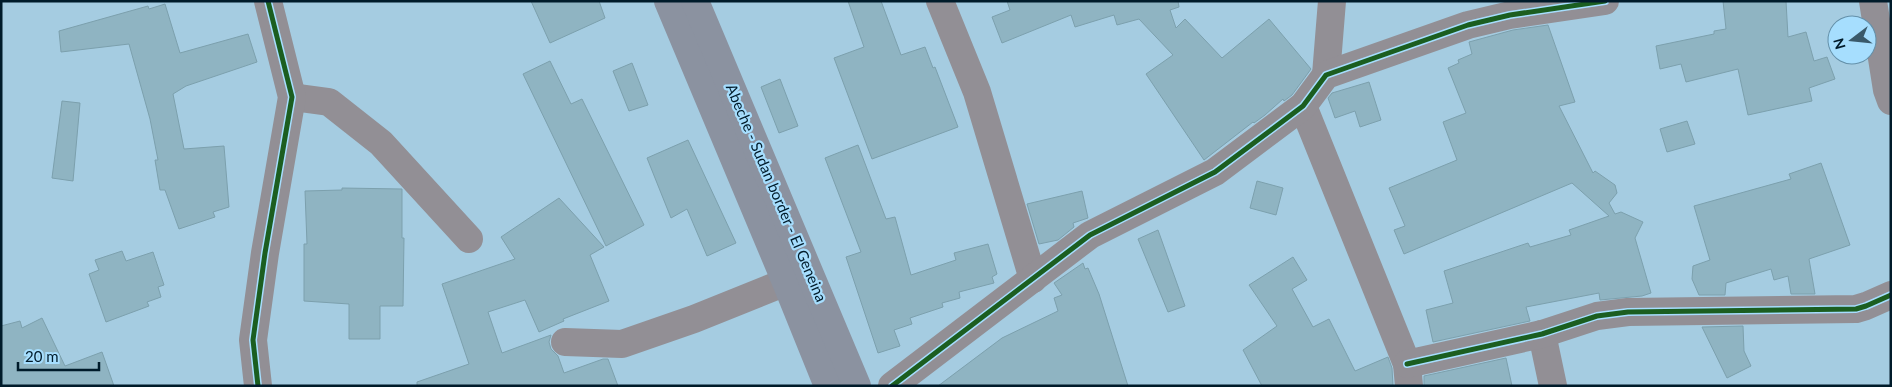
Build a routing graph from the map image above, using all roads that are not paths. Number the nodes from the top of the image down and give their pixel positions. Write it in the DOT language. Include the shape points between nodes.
graph roads {
  1 [pos="268,1"];
  2 [pos="668,1"];
  3 [pos="695,1"];
  4 [pos="940,1"];
  5 [pos="1332,1"];
  6 [pos="1604,1"];
  7 [pos="1873,1"];
  8 [pos="1326,75"];
  9 [pos="292,98"];
  10 [pos="1891,101"];
  11 [pos="1303,106"];
  12 [pos="469,239"];
  13 [pos="1032,279"];
  14 [pos="786,282"];
  15 [pos="1891,294"];
  16 [pos="1542,334"];
  17 [pos="565,342"];
  18 [pos="1408,375"];
  19 [pos="258,386"];
  20 [pos="828,386"];
  21 [pos="856,386"];
  22 [pos="892,386"];
  23 [pos="1553,386"];
  1 -- 9 [label="street"];
  2 -- 14 [label="highway, Abeche - Sudan border - El Geneina"];
  3 -- 21 [label="highway, Abeche - Sudan border - El Geneina"];
  4 -- 13 [label="street" via="977,92"];
  5 -- 8 [label="street"];
  6 -- 8 [label="street" via="1510,15 1468,25"];
  7 -- 10 [label="street" via="1886,90"];
  8 -- 11 [label="street"];
  9 -- 12 [label="street" via="329,102 381,143"];
  9 -- 19 [label="street" via="254,340"];
  11 -- 13 [label="street" via="1215,172 1090,235"];
  11 -- 18 [label="street"];
  13 -- 22 [label="street"];
  14 -- 17 [label="street" via="694,320 622,344"];
  14 -- 20 [label="highway, Abeche - Sudan border - El Geneina"];
  15 -- 16 [label="street" via="1856,309 1628,312 1597,316"];
  16 -- 18 [label="street"];
  16 -- 23 [label="street"];
}
